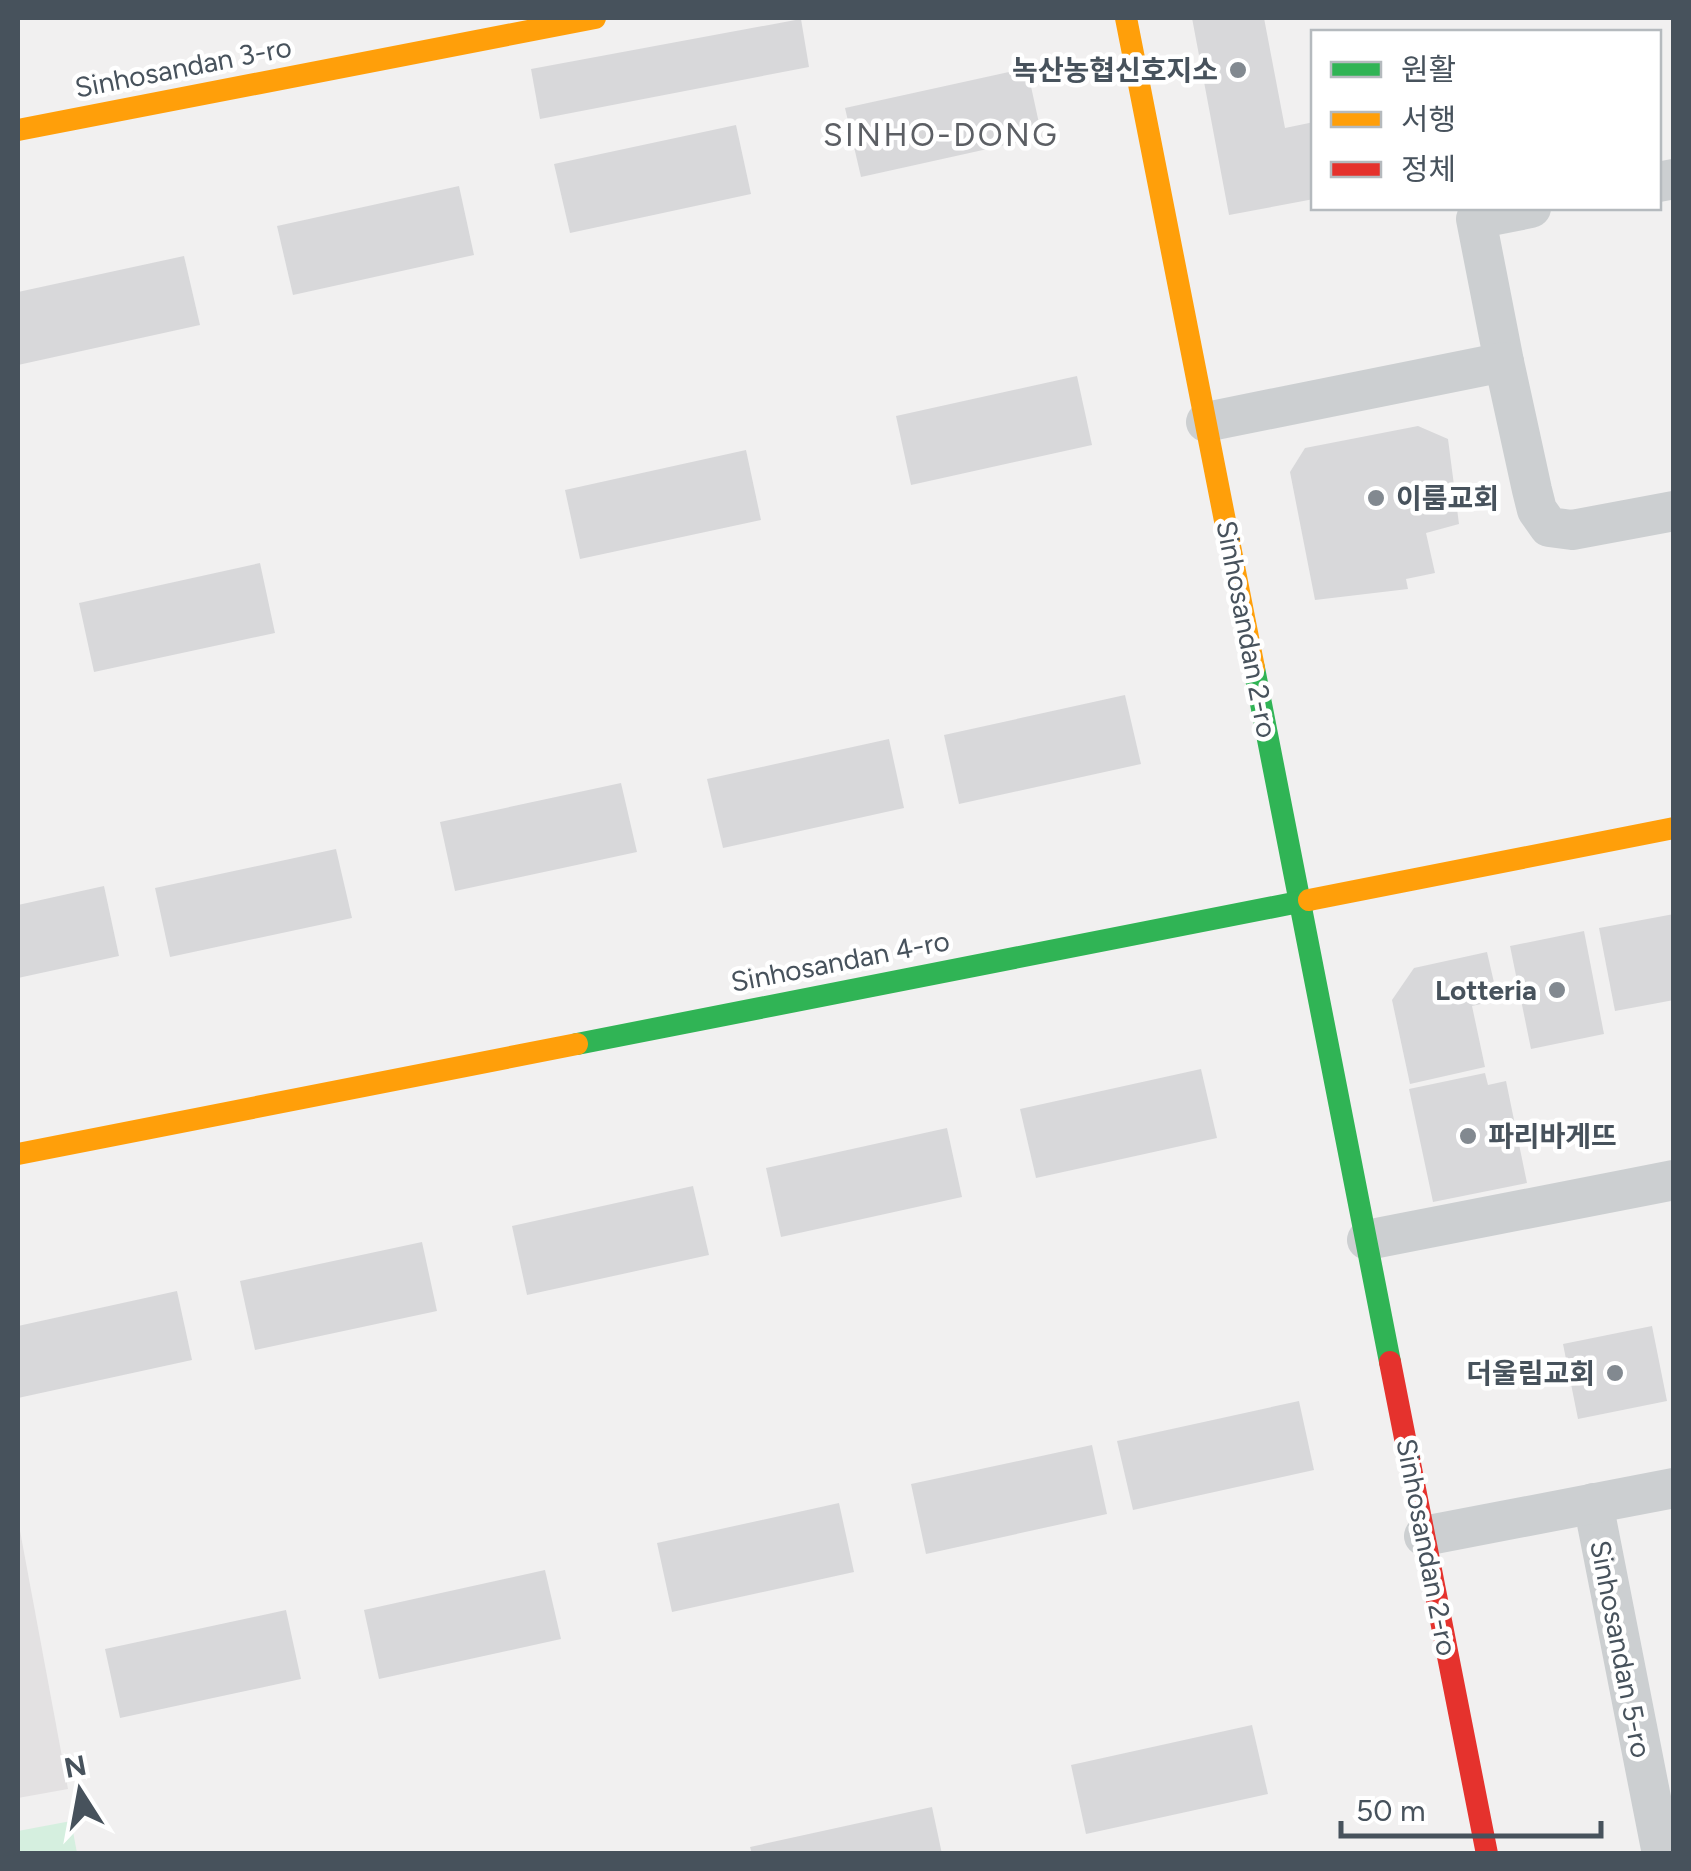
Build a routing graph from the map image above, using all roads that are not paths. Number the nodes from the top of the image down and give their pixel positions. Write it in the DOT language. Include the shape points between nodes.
graph roads {
  1 [pos="595,18"];
  2 [pos="1126,18"];
  3 [pos="18,130"];
  4 [pos="1519,210"];
  5 [pos="1504,362"];
  6 [pos="1206,422"];
  7 [pos="1674,511"];
  8 [pos="1674,828"];
  9 [pos="1300,901"];
  10 [pos="18,1154"];
  11 [pos="1674,1180"];
  12 [pos="1366,1240"];
  13 [pos="1674,1488"];
  14 [pos="1593,1503"];
  15 [pos="1424,1536"];
  16 [pos="1487,1854"];
  17 [pos="1662,1854"];
  1 -- 3 [label="main road, Sinhosandan 3-ro"];
  2 -- 6 [label="main road, Sinhosandan 2-ro"];
  4 -- 5 [label="street" via="1476,218"];
  5 -- 6 [label="street"];
  5 -- 7 [label="street" via="1537,510 1550,528"];
  6 -- 9 [label="main road, Sinhosandan 2-ro"];
  8 -- 9 [label="main road, Sinhosandan 4-ro"];
  9 -- 10 [label="main road, Sinhosandan 4-ro"];
  9 -- 12 [label="main road, Sinhosandan 2-ro"];
  11 -- 12 [label="street"];
  12 -- 15 [label="main road, Sinhosandan 2-ro"];
  13 -- 14 [label="street"];
  14 -- 15 [label="street"];
  14 -- 17 [label="street, Sinhosandan 5-ro"];
  15 -- 16 [label="main road, Sinhosandan 2-ro"];
}
